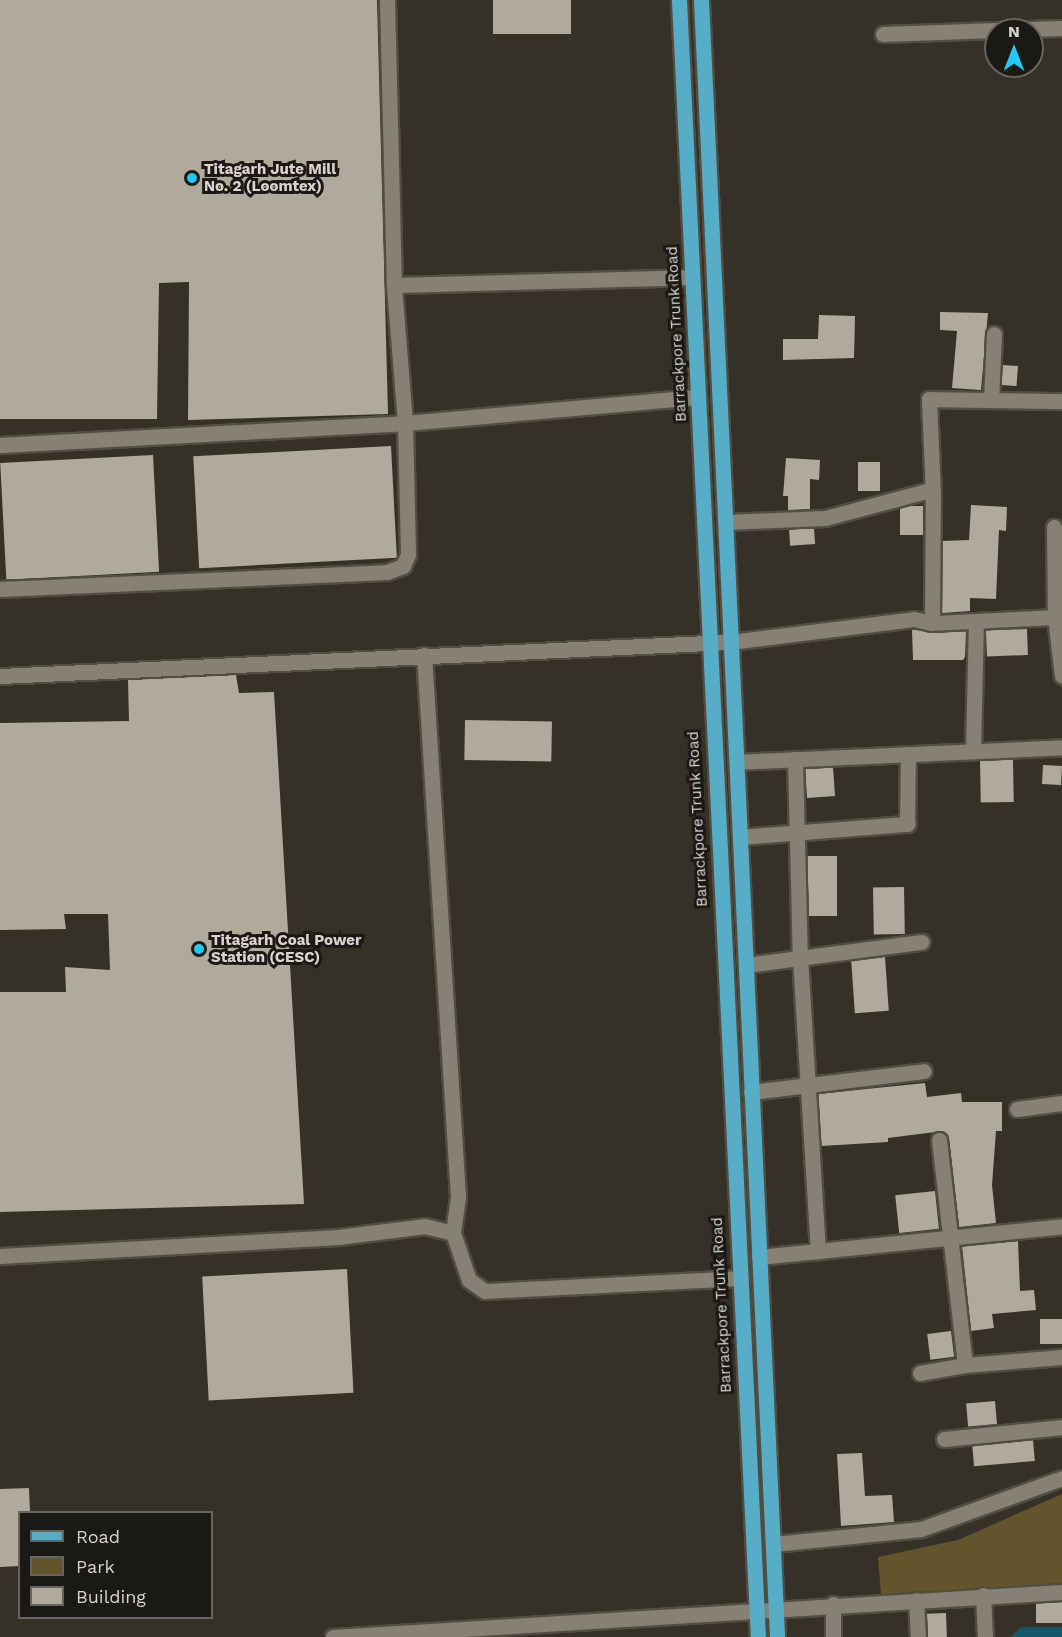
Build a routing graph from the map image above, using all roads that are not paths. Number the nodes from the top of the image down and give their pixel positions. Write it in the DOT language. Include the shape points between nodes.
graph roads {
  1 [pos="387,0"];
  2 [pos="679,0"];
  3 [pos="701,0"];
  4 [pos="1062,28"];
  5 [pos="1044,29"];
  6 [pos="984,30"];
  7 [pos="883,34"];
  8 [pos="692,277"];
  9 [pos="394,285"];
  10 [pos="994,334"];
  11 [pos="698,397"];
  12 [pos="991,400"];
  13 [pos="1062,401"];
  14 [pos="405,423"];
  15 [pos="0,445"];
  16 [pos="930,490"];
  17 [pos="725,522"];
  18 [pos="1054,528"];
  19 [pos="0,589"];
  20 [pos="1055,617"];
  21 [pos="932,623"];
  22 [pos="976,623"];
  23 [pos="730,642"];
  24 [pos="709,643"];
  25 [pos="424,655"];
  26 [pos="0,676"];
  27 [pos="1062,676"];
  28 [pos="1062,747"];
  29 [pos="973,751"];
  30 [pos="908,754"];
  31 [pos="795,759"];
  32 [pos="737,762"];
  33 [pos="798,833"];
  34 [pos="740,837"];
  35 [pos="921,942"];
  36 [pos="800,958"];
  37 [pos="746,965"];
  38 [pos="924,1071"];
  39 [pos="807,1087"];
  40 [pos="751,1092"];
  41 [pos="1062,1102"];
  42 [pos="1017,1109"];
  43 [pos="939,1140"];
  44 [pos="1062,1226"];
  45 [pos="453,1233"];
  46 [pos="949,1239"];
  47 [pos="818,1251"];
  48 [pos="0,1256"];
  49 [pos="759,1257"];
  50 [pos="739,1278"];
  51 [pos="1062,1357"];
  52 [pos="965,1365"];
  53 [pos="920,1373"];
  54 [pos="1062,1426"];
  55 [pos="944,1439"];
  56 [pos="1062,1478"];
  57 [pos="774,1544"];
  58 [pos="1062,1592"];
  59 [pos="983,1595"];
  60 [pos="916,1600"];
  61 [pos="833,1604"];
  62 [pos="776,1607"];
  63 [pos="756,1609"];
  64 [pos="477,1633"];
  65 [pos="371,1636"];
  66 [pos="333,1637"];
  67 [pos="758,1637"];
  68 [pos="777,1637"];
  69 [pos="833,1637"];
  70 [pos="918,1637"];
  71 [pos="985,1637"];
  1 -- 9 [label="street"];
  2 -- 8 [label="main road, Barrackpore Trunk Road"];
  3 -- 17 [label="main road"];
  4 -- 5 [label="street"];
  6 -- 7 [label="street"];
  8 -- 9 [label="street"];
  8 -- 11 [label="main road, Barrackpore Trunk Road"];
  9 -- 14 [label="street"];
  10 -- 12 [label="street"];
  11 -- 14 [label="street"];
  11 -- 24 [label="main road, Barrackpore Trunk Road"];
  12 -- 13 [label="street"];
  12 -- 16 [label="street" via="929,399"];
  14 -- 15 [label="street"];
  14 -- 19 [label="street" via="408,554 403,566 387,572"];
  16 -- 17 [label="street" via="825,518"];
  16 -- 21 [label="street"];
  17 -- 23 [label="main road"];
  18 -- 20 [label="street"];
  20 -- 22 [label="street"];
  20 -- 27 [label="street"];
  21 -- 22 [label="street"];
  21 -- 23 [label="street" via="914,619"];
  22 -- 29 [label="street"];
  23 -- 24 [label="street"];
  23 -- 32 [label="main road"];
  24 -- 25 [label="street"];
  24 -- 50 [label="main road, Barrackpore Trunk Road"];
  25 -- 26 [label="street"];
  25 -- 45 [label="street" via="458,1197"];
  28 -- 29 [label="street"];
  29 -- 30 [label="street"];
  30 -- 31 [label="street"];
  30 -- 33 [label="street" via="907,824"];
  31 -- 32 [label="street"];
  31 -- 33 [label="street"];
  32 -- 34 [label="main road"];
  33 -- 34 [label="street"];
  33 -- 36 [label="street"];
  34 -- 37 [label="main road"];
  35 -- 36 [label="street"];
  36 -- 37 [label="street"];
  36 -- 39 [label="street"];
  37 -- 40 [label="main road"];
  38 -- 39 [label="street"];
  39 -- 40 [label="street"];
  39 -- 47 [label="street" via="814,1145"];
  40 -- 49 [label="main road"];
  41 -- 42 [label="street"];
  43 -- 46 [label="street"];
  44 -- 46 [label="street"];
  45 -- 48 [label="street" via="425,1226 338,1237"];
  45 -- 50 [label="street" via="469,1280 485,1291"];
  46 -- 47 [label="street"];
  46 -- 52 [label="street"];
  47 -- 49 [label="street"];
  49 -- 57 [label="main road"];
  50 -- 63 [label="main road, Barrackpore Trunk Road"];
  51 -- 52 [label="street"];
  52 -- 53 [label="street"];
  54 -- 55 [label="street"];
  56 -- 57 [label="street" via="921,1529"];
  57 -- 62 [label="main road"];
  58 -- 59 [label="street"];
  59 -- 60 [label="street"];
  59 -- 71 [label="street"];
  60 -- 61 [label="street"];
  60 -- 70 [label="street"];
  61 -- 62 [label="street"];
  61 -- 69 [label="street"];
  62 -- 63 [label="street"];
  62 -- 68 [label="main road"];
  63 -- 64 [label="street"];
  63 -- 67 [label="main road, Barrackpore Trunk Road"];
  64 -- 65 [label="street"];
  65 -- 66 [label="street"];
}
